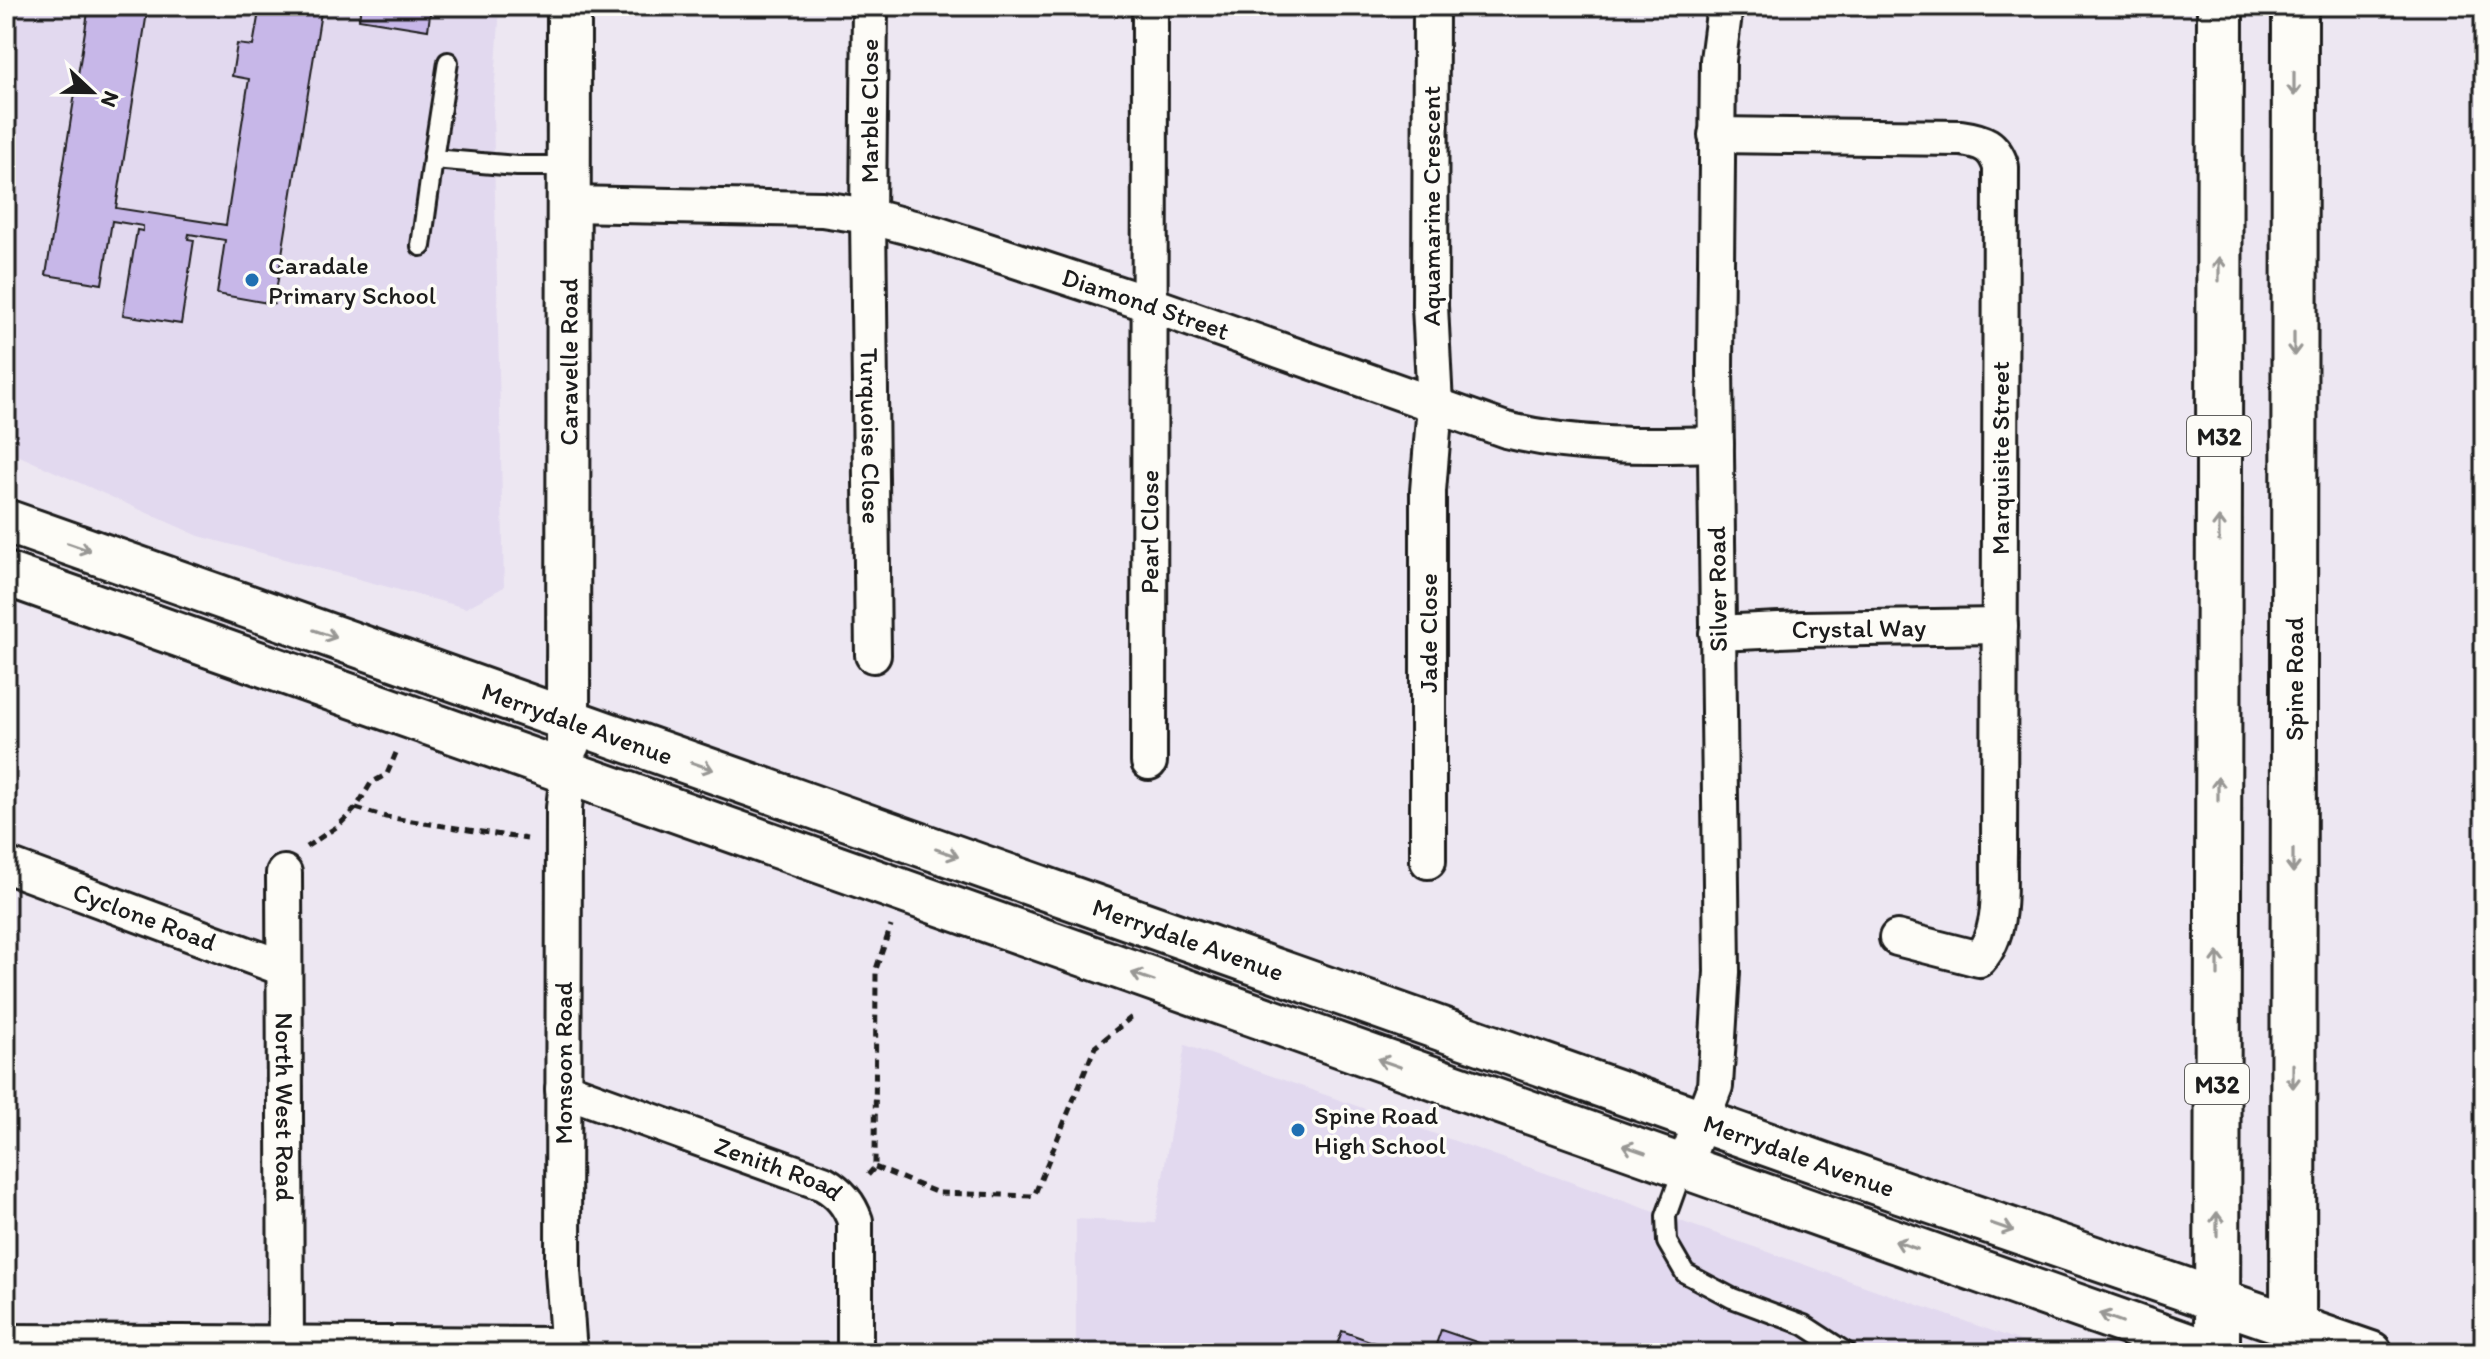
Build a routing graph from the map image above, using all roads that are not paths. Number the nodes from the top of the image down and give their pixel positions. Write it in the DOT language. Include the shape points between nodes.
graph roads {
  1 [pos="569,6"];
  2 [pos="870,6"];
  3 [pos="1150,6"];
  4 [pos="1431,6"];
  5 [pos="1725,6"];
  6 [pos="2220,6"];
  7 [pos="2295,6"];
  8 [pos="448,62"];
  9 [pos="1716,135"];
  10 [pos="433,159"];
  11 [pos="569,185"];
  12 [pos="868,216"];
  13 [pos="421,246"];
  14 [pos="1149,304"];
  15 [pos="1435,405"];
  16 [pos="1716,444"];
  17 [pos="6,521"];
  18 [pos="6,574"];
  19 [pos="2000,626"];
  20 [pos="1717,633"];
  21 [pos="873,655"];
  22 [pos="569,719"];
  23 [pos="1149,762"];
  24 [pos="568,773"];
  25 [pos="1428,861"];
  26 [pos="6,865"];
  27 [pos="284,873"];
  28 [pos="1897,938"];
  29 [pos="283,968"];
  30 [pos="563,1089"];
  31 [pos="1700,1120"];
  32 [pos="1684,1166"];
  33 [pos="2217,1302"];
  34 [pos="2292,1340"];
  35 [pos="6,1342"];
  36 [pos="286,1348"];
  37 [pos="569,1349"];
  38 [pos="855,1353"];
  39 [pos="1847,1353"];
  40 [pos="2211,1353"];
  41 [pos="2217,1353"];
  42 [pos="2371,1353"];
  1 -- 11 [label="street, Caravelle Road"];
  2 -- 12 [label="street, Marble Close"];
  3 -- 14 [label="street"];
  4 -- 15 [label="street, Aquamarine Crescent" via="1430,306"];
  5 -- 9 [label="street, Silver Road"];
  33 -- 6 [label="main road, M32, one-way"];
  7 -- 34 [label="main road, Spine Road, one-way"];
  8 -- 10 [label="lane"];
  9 -- 16 [label="street, Silver Road"];
  9 -- 19 [label="street, Marquisite Street" via="1961,138 1979,141 1996,153 2001,181"];
  10 -- 11 [label="lane" via="517,166"];
  10 -- 13 [label="lane"];
  11 -- 12 [label="street, Diamond Street"];
  11 -- 22 [label="street, Caravelle Road"];
  12 -- 14 [label="street, Diamond Street"];
  12 -- 21 [label="street, Turquoise Close"];
  14 -- 15 [label="street, Diamond Street"];
  14 -- 23 [label="street, Pearl Close"];
  15 -- 16 [label="street, Diamond Street" via="1544,439"];
  15 -- 25 [label="street, Jade Close" via="1428,491"];
  16 -- 20 [label="street, Silver Road"];
  17 -- 22 [label="street, Merrydale Avenue, one-way"];
  18 -- 24 [label="street, Merrydale Avenue"];
  19 -- 20 [label="street, Crystal Way"];
  19 -- 28 [label="street, Marquisite Street" via="1996,929 1979,959"];
  20 -- 31 [label="street, Silver Road" via="1722,972 1715,1086"];
  22 -- 24 [label="street, Caravelle Road"];
  22 -- 31 [label="street, Merrydale Avenue, one-way"];
  24 -- 30 [label="street, Monsoon Road"];
  32 -- 24 [label="street, Merrydale Avenue, one-way"];
  26 -- 29 [label="street, Cyclone Road"];
  27 -- 29 [label="street, North West Road"];
  29 -- 36 [label="street, North West Road"];
  30 -- 37 [label="street, Monsoon Road" via="563,1271"];
  30 -- 38 [label="street, Zenith Road" via="835,1190 855,1221"];
  31 -- 32 [label="street, Silver Road"];
  31 -- 33 [label="street, Merrydale Avenue, one-way"];
  32 -- 39 [label="lane" via="1666,1216 1667,1242 1685,1273 1732,1298 1804,1325"];
  40 -- 32 [label="street, Merrydale Avenue, one-way"];
  33 -- 34 [label="street, Merrydale Avenue"];
  33 -- 41 [label="main road, M32"];
  34 -- 42 [label="street, Merrydale Avenue"];
  35 -- 36 [label="street"];
  36 -- 37 [label="street"];
}
